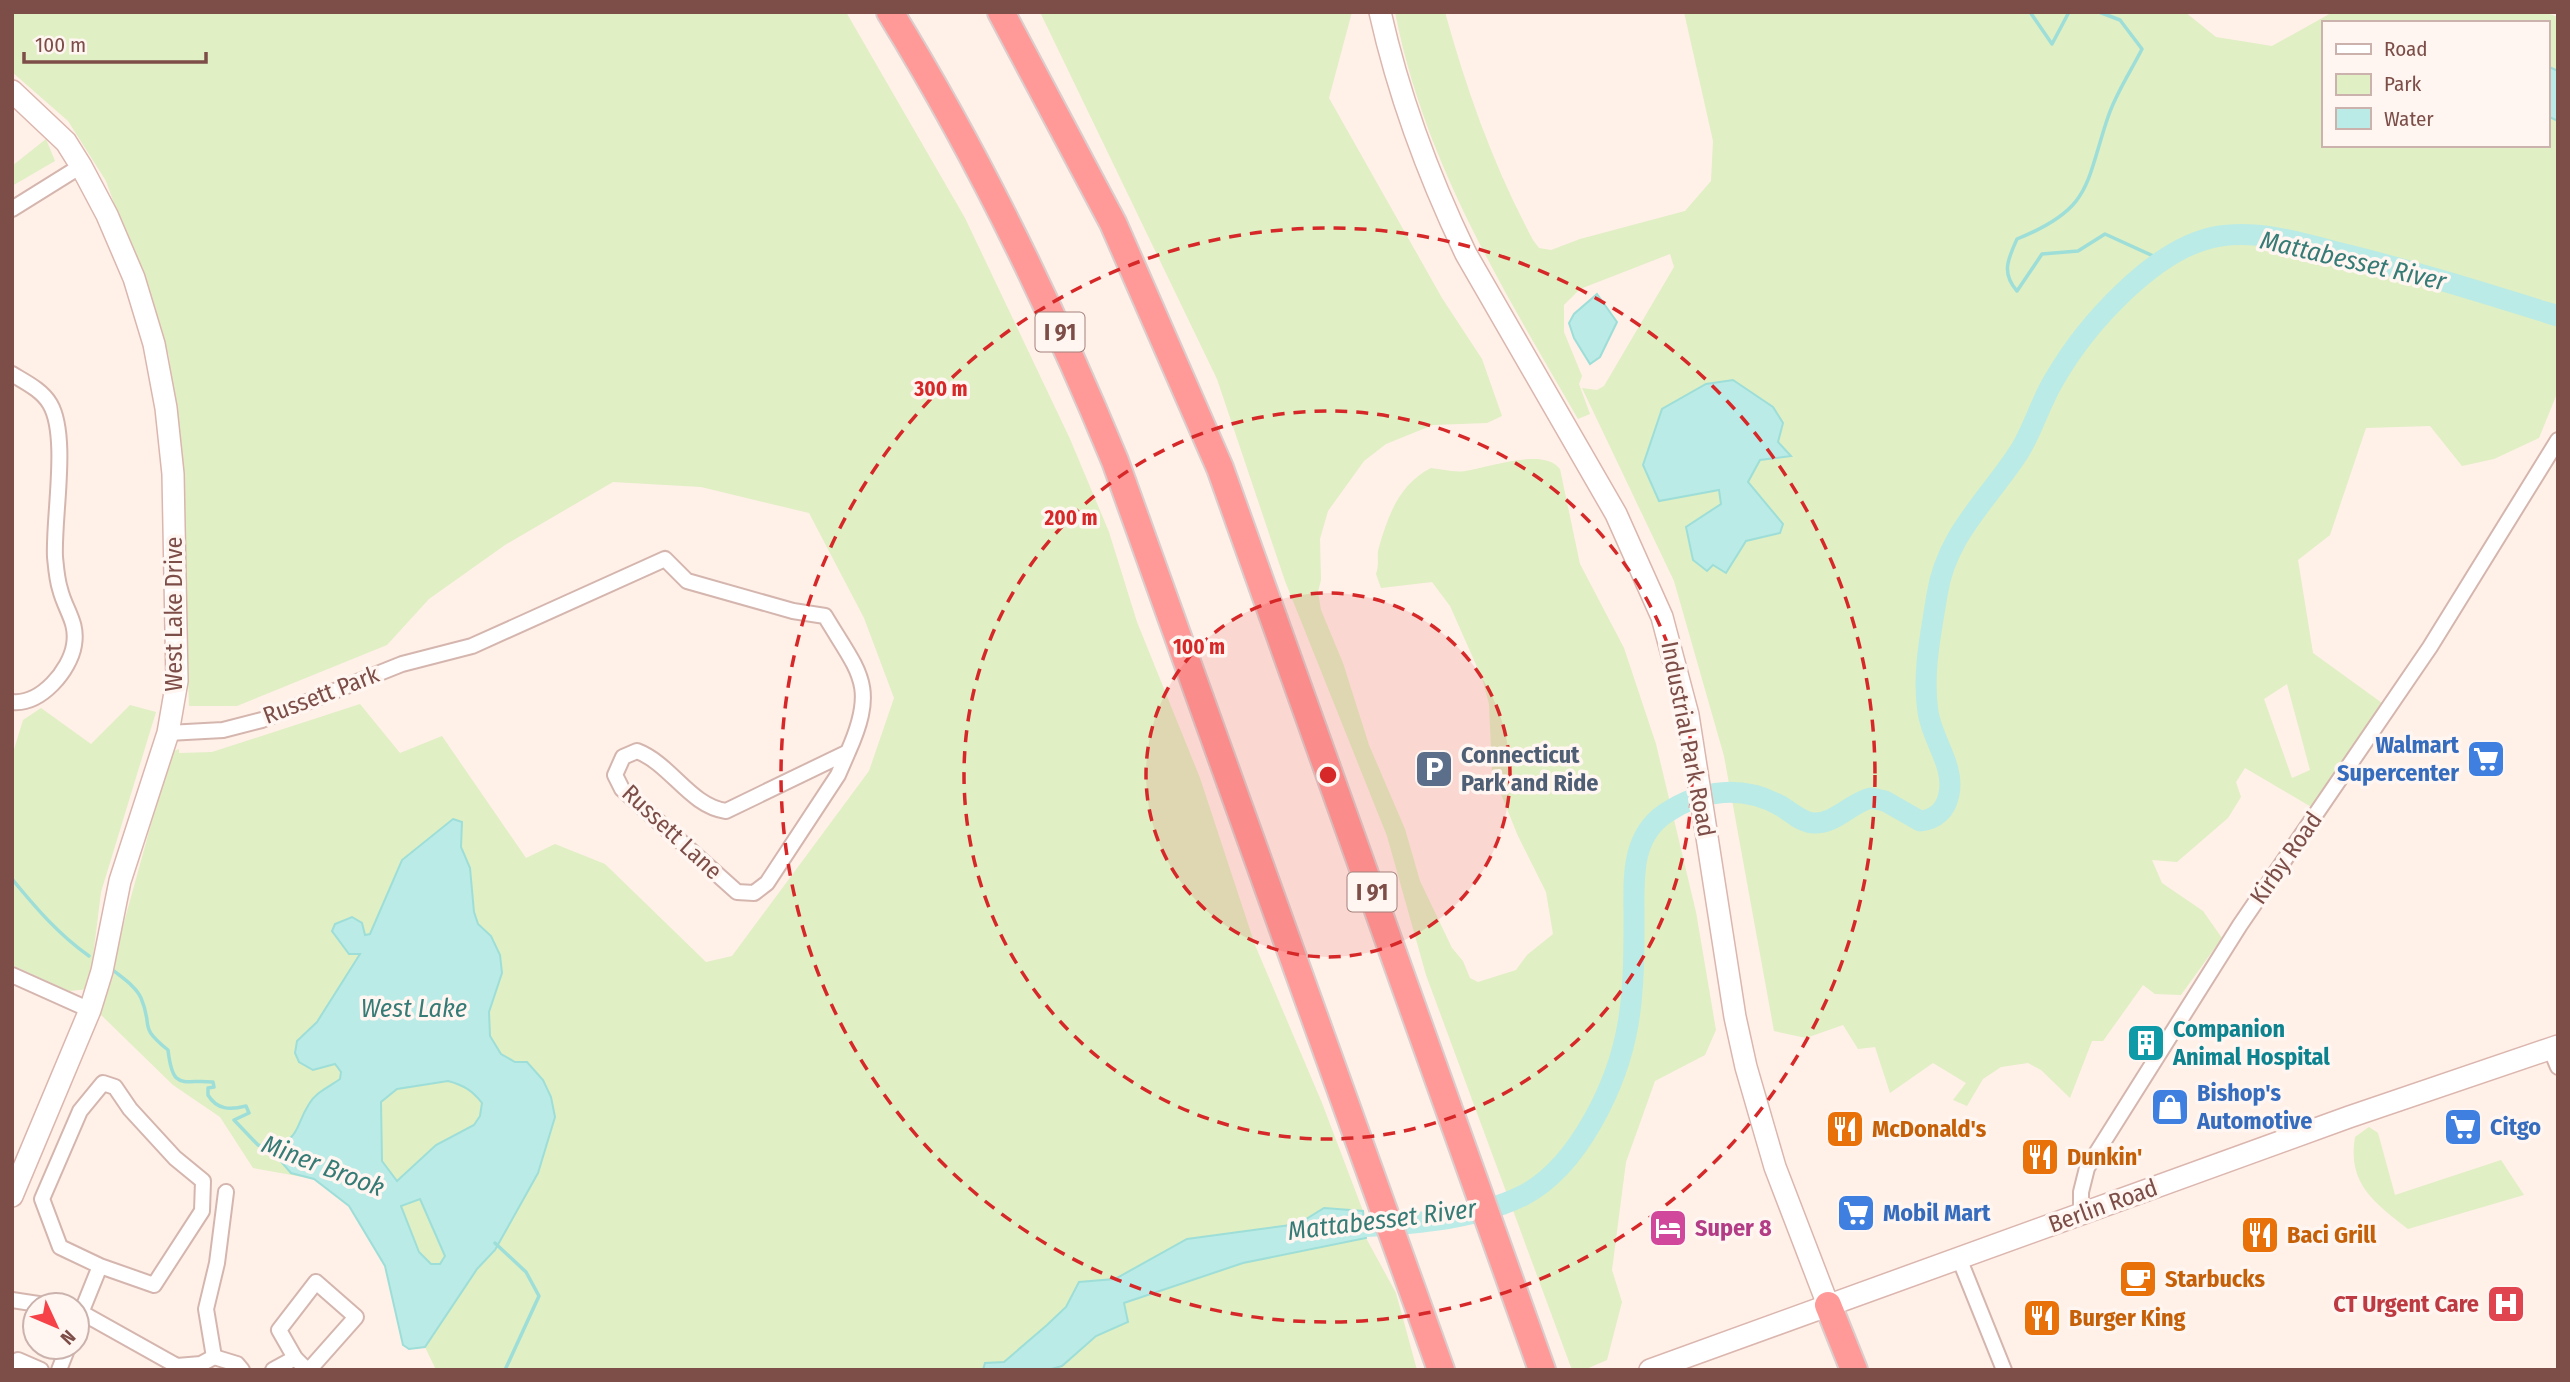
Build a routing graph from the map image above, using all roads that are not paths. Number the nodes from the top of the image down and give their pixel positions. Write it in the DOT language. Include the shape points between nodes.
graph roads {
  1 [pos="890,12"];
  2 [pos="1001,12"];
  3 [pos="1380,12"];
  4 [pos="12,91"];
  5 [pos="81,166"];
  6 [pos="12,209"];
  7 [pos="12,374"];
  8 [pos="2558,440"];
  9 [pos="472,646"];
  10 [pos="12,702"];
  11 [pos="168,733"];
  12 [pos="848,752"];
  13 [pos="12,975"];
  14 [pos="90,1010"];
  15 [pos="2555,1054"];
  16 [pos="226,1192"];
  17 [pos="12,1196"];
  18 [pos="2081,1214"];
  19 [pos="1959,1258"];
  20 [pos="100,1266"];
  21 [pos="89,1291"];
  22 [pos="1828,1305"];
  23 [pos="91,1322"];
  24 [pos="214,1357"];
  25 [pos="295,1358"];
  26 [pos="176,1368"];
  27 [pos="15,1370"];
  28 [pos="41,1370"];
  29 [pos="242,1370"];
  30 [pos="273,1370"];
  31 [pos="308,1370"];
  32 [pos="1441,1370"];
  33 [pos="1542,1370"];
  34 [pos="1650,1370"];
  35 [pos="1854,1370"];
  36 [pos="2004,1370"];
  1 -- 32 [label="highway, I 91" via="996,201 1097,418 1158,573"];
  2 -- 33 [label="highway, I 91" via="1113,223 1207,435"];
  3 -- 22 [label="street, Industrial Park Road" via="1412,131 1451,222 1616,514 1653,594 1677,667 1696,760 1735,1017 1749,1077 1775,1167"];
  4 -- 5 [label="street, West Lake Drive" via="58,134"];
  5 -- 6 [label="street"];
  5 -- 11 [label="street, West Lake Drive" via="134,278 166,408 173,474 177,681"];
  7 -- 10 [label="street" via="50,403 58,431 55,557 60,590 75,622 74,646 65,668 45,691"];
  8 -- 18 [label="street, Kirby Road" via="2430,647 2240,925 2087,1168"];
  9 -- 11 [label="street, Russett Park" via="402,664 262,720 223,730"];
  9 -- 12 [label="street, Russett Lane" via="665,559 687,581 825,616 863,680 863,711"];
  11 -- 14 [label="street, West Lake Drive" via="131,840"];
  12 -- 12 [label="street, Russett Lane" via="726,811 710,808 654,758 637,751 623,757 615,775 622,789 737,892 754,893 767,883 838,775"];
  13 -- 14 [label="street"];
  14 -- 17 [label="street, West Lake Drive"];
  15 -- 18 [label="street, Berlin Road"];
  16 -- 24 [label="street" via="206,1309"];
  18 -- 19 [label="street, Berlin Road"];
  19 -- 22 [label="street, Berlin Road"];
  19 -- 36 [label="street"];
  20 -- 20 [label="street" via="60,1247 42,1199 80,1111 103,1083 115,1087 166,1148 203,1181 202,1211 154,1284"];
  20 -- 21 [label="street"];
  22 -- 34 [label="street, Berlin Road"];
  22 -- 35 [label="highway"];
  23 -- 26 [label="street"];
  24 -- 26 [label="street"];
  24 -- 29 [label="street"];
  25 -- 30 [label="street"];
  25 -- 31 [label="street"];
  25 -- 31 [label="street" via="279,1331 316,1282 356,1317"];
  27 -- 28 [label="street" via="18,1360"];
}
